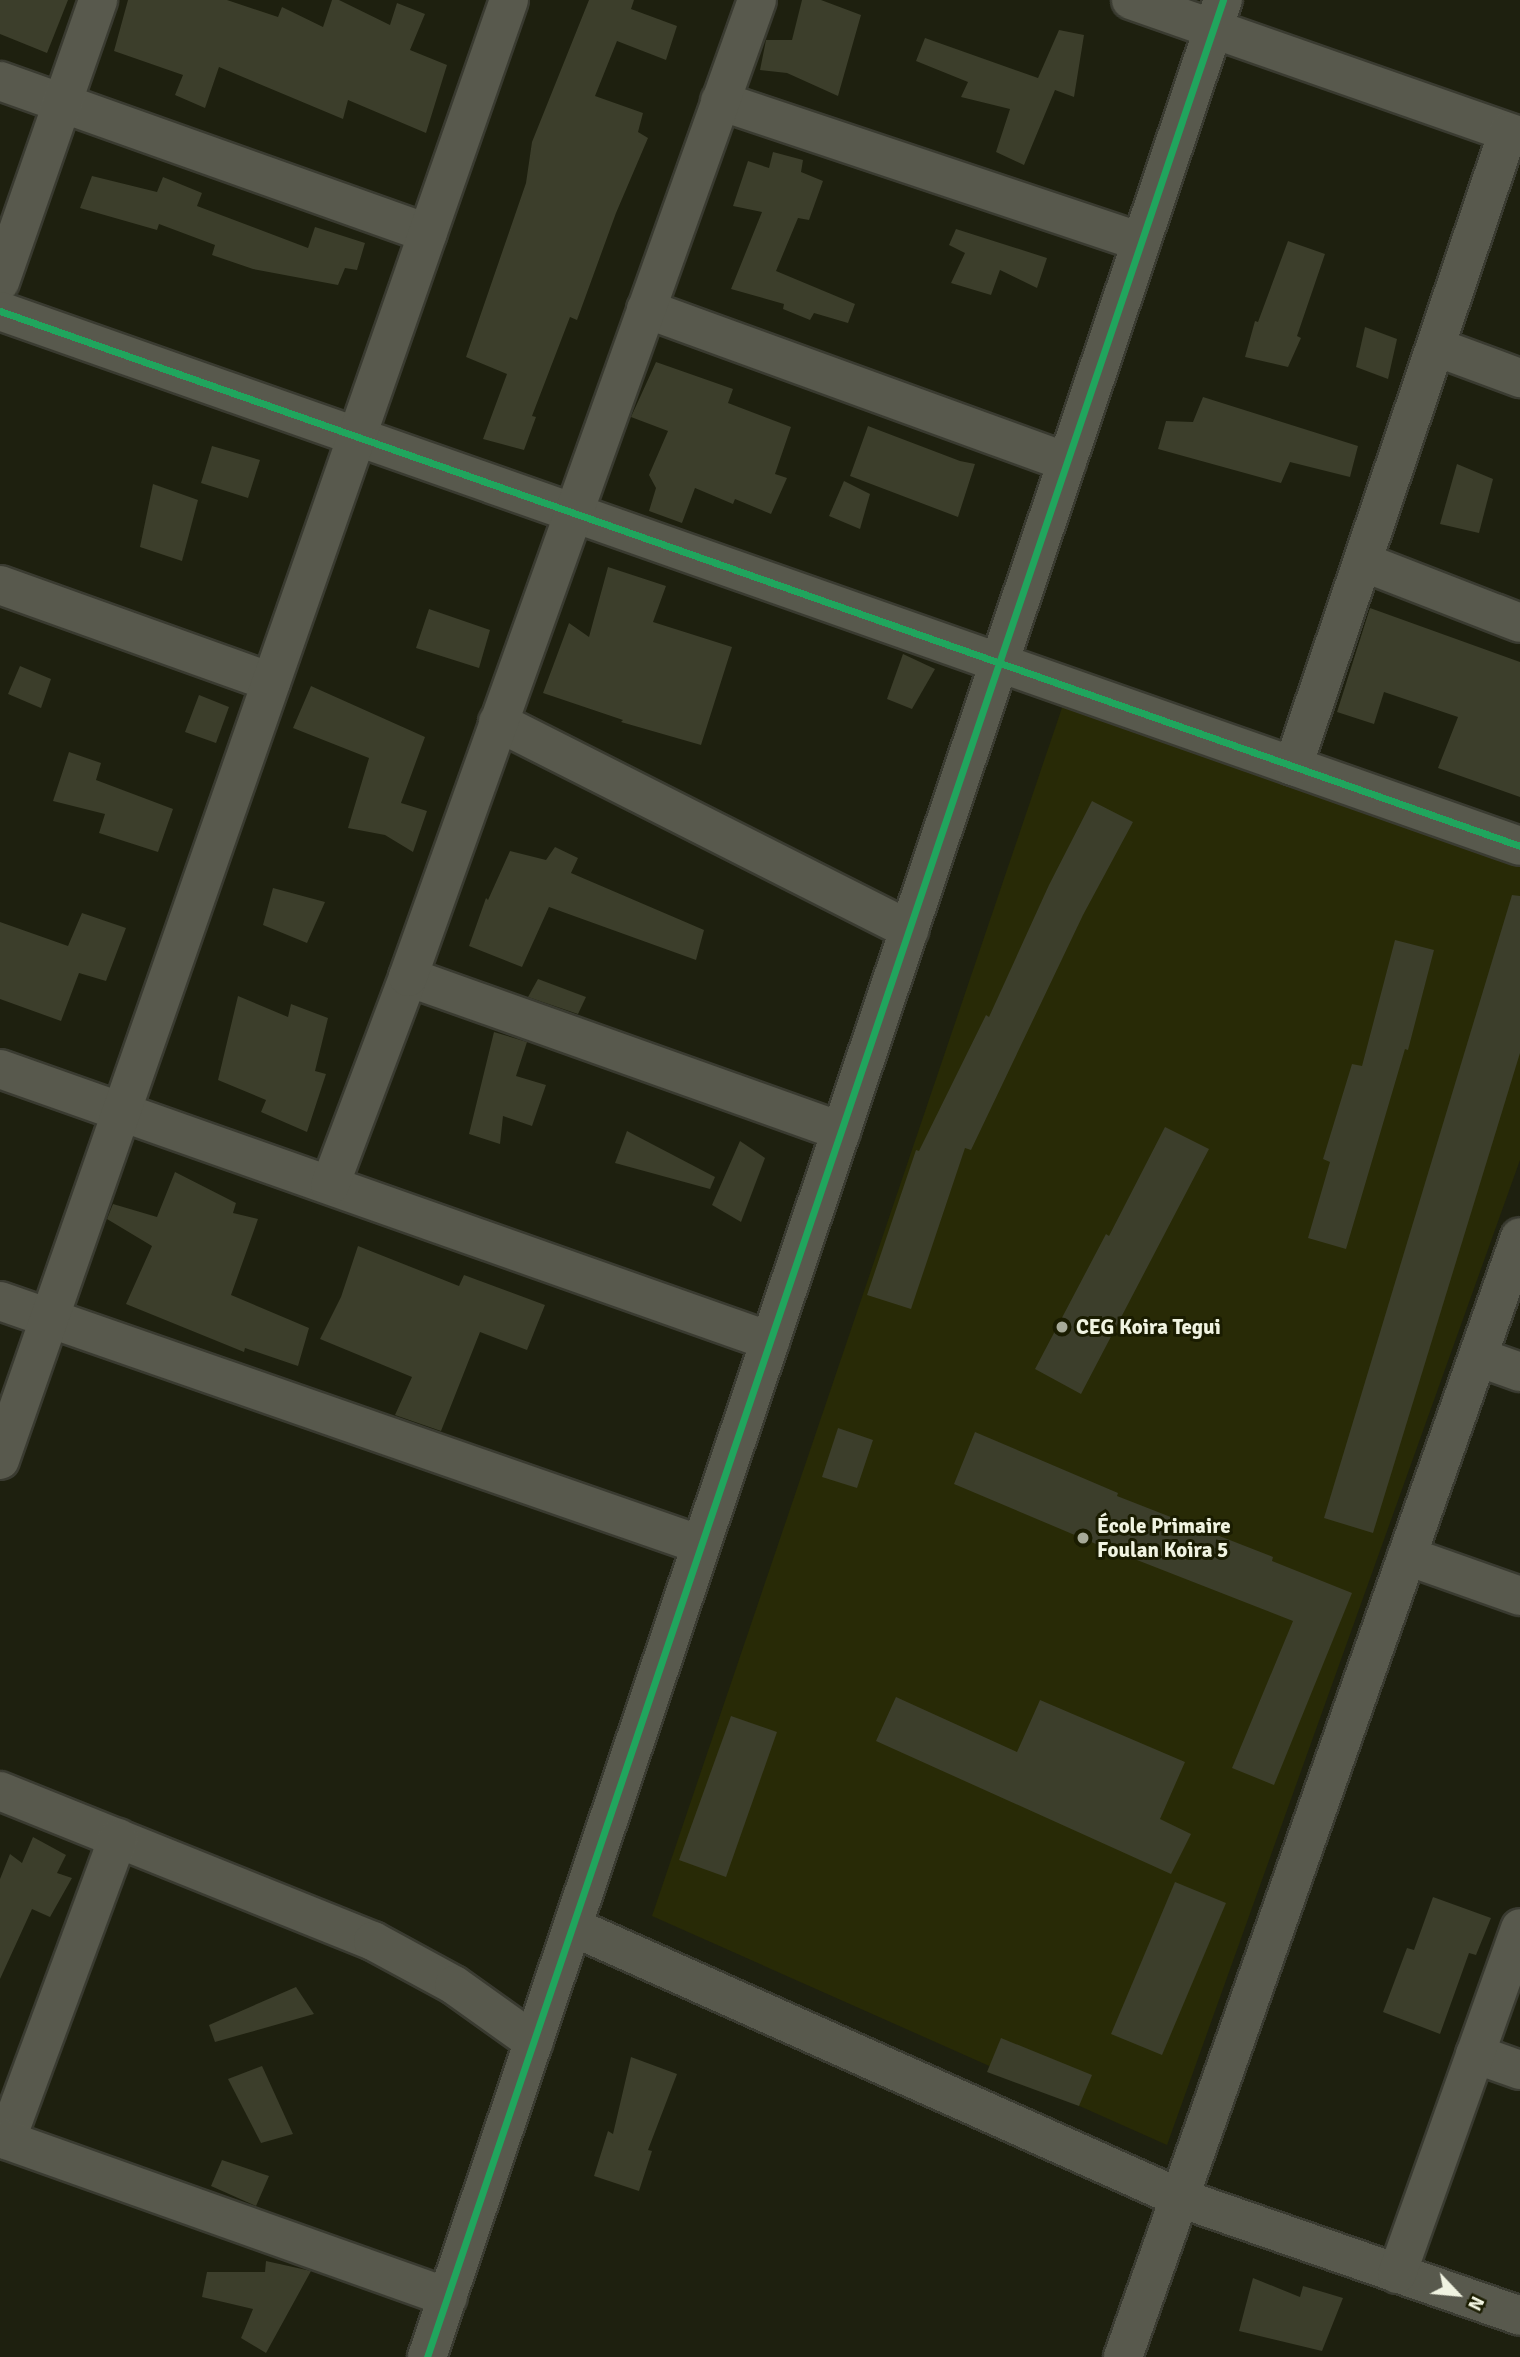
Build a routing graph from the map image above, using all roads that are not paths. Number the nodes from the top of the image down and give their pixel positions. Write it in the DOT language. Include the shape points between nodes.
graph roads {
  1 [pos="98,0"];
  2 [pos="757,0"];
  3 [pos="1131,0"];
  4 [pos="498,3"];
  5 [pos="1218,14"];
  6 [pos="0,81"];
  7 [pos="720,102"];
  8 [pos="62,103"];
  9 [pos="1514,134"];
  10 [pos="428,233"];
  11 [pos="1141,242"];
  12 [pos="0,282"];
  13 [pos="646,309"];
  14 [pos="0,311"];
  15 [pos="1436,347"];
  16 [pos="1520,378"];
  17 [pos="357,437"];
  18 [pos="1067,462"];
  19 [pos="573,513"];
  20 [pos="1363,562"];
  21 [pos="0,585"];
  22 [pos="1520,623"];
  23 [pos="999,663"];
  24 [pos="271,682"];
  25 [pos="498,722"];
  26 [pos="1293,766"];
  27 [pos="1520,846"];
  28 [pos="909,930"];
  29 [pos="408,977"];
  30 [pos="0,1069"];
  31 [pos="121,1112"];
  32 [pos="841,1131"];
  33 [pos="330,1185"];
  34 [pos="1520,1237"];
  35 [pos="0,1301"];
  36 [pos="49,1318"];
  37 [pos="770,1341"];
  38 [pos="1478,1357"];
  39 [pos="1520,1372"];
  40 [pos="0,1460"];
  41 [pos="701,1545"];
  42 [pos="1407,1556"];
  43 [pos="1520,1596"];
  44 [pos="0,1791"];
  45 [pos="118,1838"];
  46 [pos="573,1927"];
  47 [pos="1520,1928"];
  48 [pos="534,2042"];
  49 [pos="1475,2054"];
  50 [pos="1520,2070"];
  51 [pos="10,2100"];
  52 [pos="1180,2198"];
  53 [pos="1397,2274"];
  54 [pos="448,2297"];
  55 [pos="1520,2316"];
  56 [pos="426,2357"];
  57 [pos="1123,2357"];
  1 -- 8 [label="street"];
  2 -- 7 [label="street"];
  3 -- 5 [label="street"];
  4 -- 10 [label="street"];
  5 -- 9 [label="street"];
  5 -- 11 [label="street"];
  6 -- 8 [label="street"];
  7 -- 11 [label="street"];
  7 -- 13 [label="street"];
  8 -- 10 [label="street"];
  8 -- 12 [label="street"];
  9 -- 15 [label="street"];
  10 -- 17 [label="street"];
  11 -- 18 [label="street"];
  13 -- 18 [label="street"];
  13 -- 19 [label="street"];
  14 -- 17 [label="street"];
  15 -- 16 [label="street"];
  15 -- 20 [label="street"];
  17 -- 19 [label="street"];
  17 -- 24 [label="street"];
  18 -- 23 [label="street"];
  19 -- 23 [label="street"];
  19 -- 25 [label="street"];
  20 -- 22 [label="street"];
  20 -- 26 [label="street"];
  21 -- 24 [label="street"];
  23 -- 26 [label="street"];
  23 -- 28 [label="street"];
  24 -- 31 [label="street"];
  25 -- 28 [label="street"];
  25 -- 29 [label="street"];
  26 -- 27 [label="street"];
  28 -- 32 [label="street"];
  29 -- 32 [label="street"];
  29 -- 33 [label="street"];
  30 -- 31 [label="street"];
  31 -- 33 [label="street"];
  31 -- 36 [label="street"];
  32 -- 37 [label="street"];
  33 -- 37 [label="street"];
  34 -- 38 [label="street"];
  35 -- 36 [label="street"];
  36 -- 40 [label="street"];
  36 -- 41 [label="street"];
  37 -- 41 [label="street"];
  38 -- 39 [label="street"];
  38 -- 42 [label="street"];
  41 -- 46 [label="street"];
  42 -- 43 [label="street"];
  42 -- 52 [label="street"];
  44 -- 45 [label="street"];
  45 -- 48 [label="street" via="373,1941 454,1985"];
  45 -- 51 [label="street"];
  46 -- 48 [label="street"];
  46 -- 52 [label="street"];
  47 -- 49 [label="street"];
  48 -- 54 [label="street"];
  49 -- 50 [label="street"];
  49 -- 53 [label="street"];
  51 -- 54 [label="street" via="6,2140"];
  52 -- 53 [label="street"];
  52 -- 57 [label="street"];
  53 -- 55 [label="street"];
  54 -- 56 [label="street"];
}
